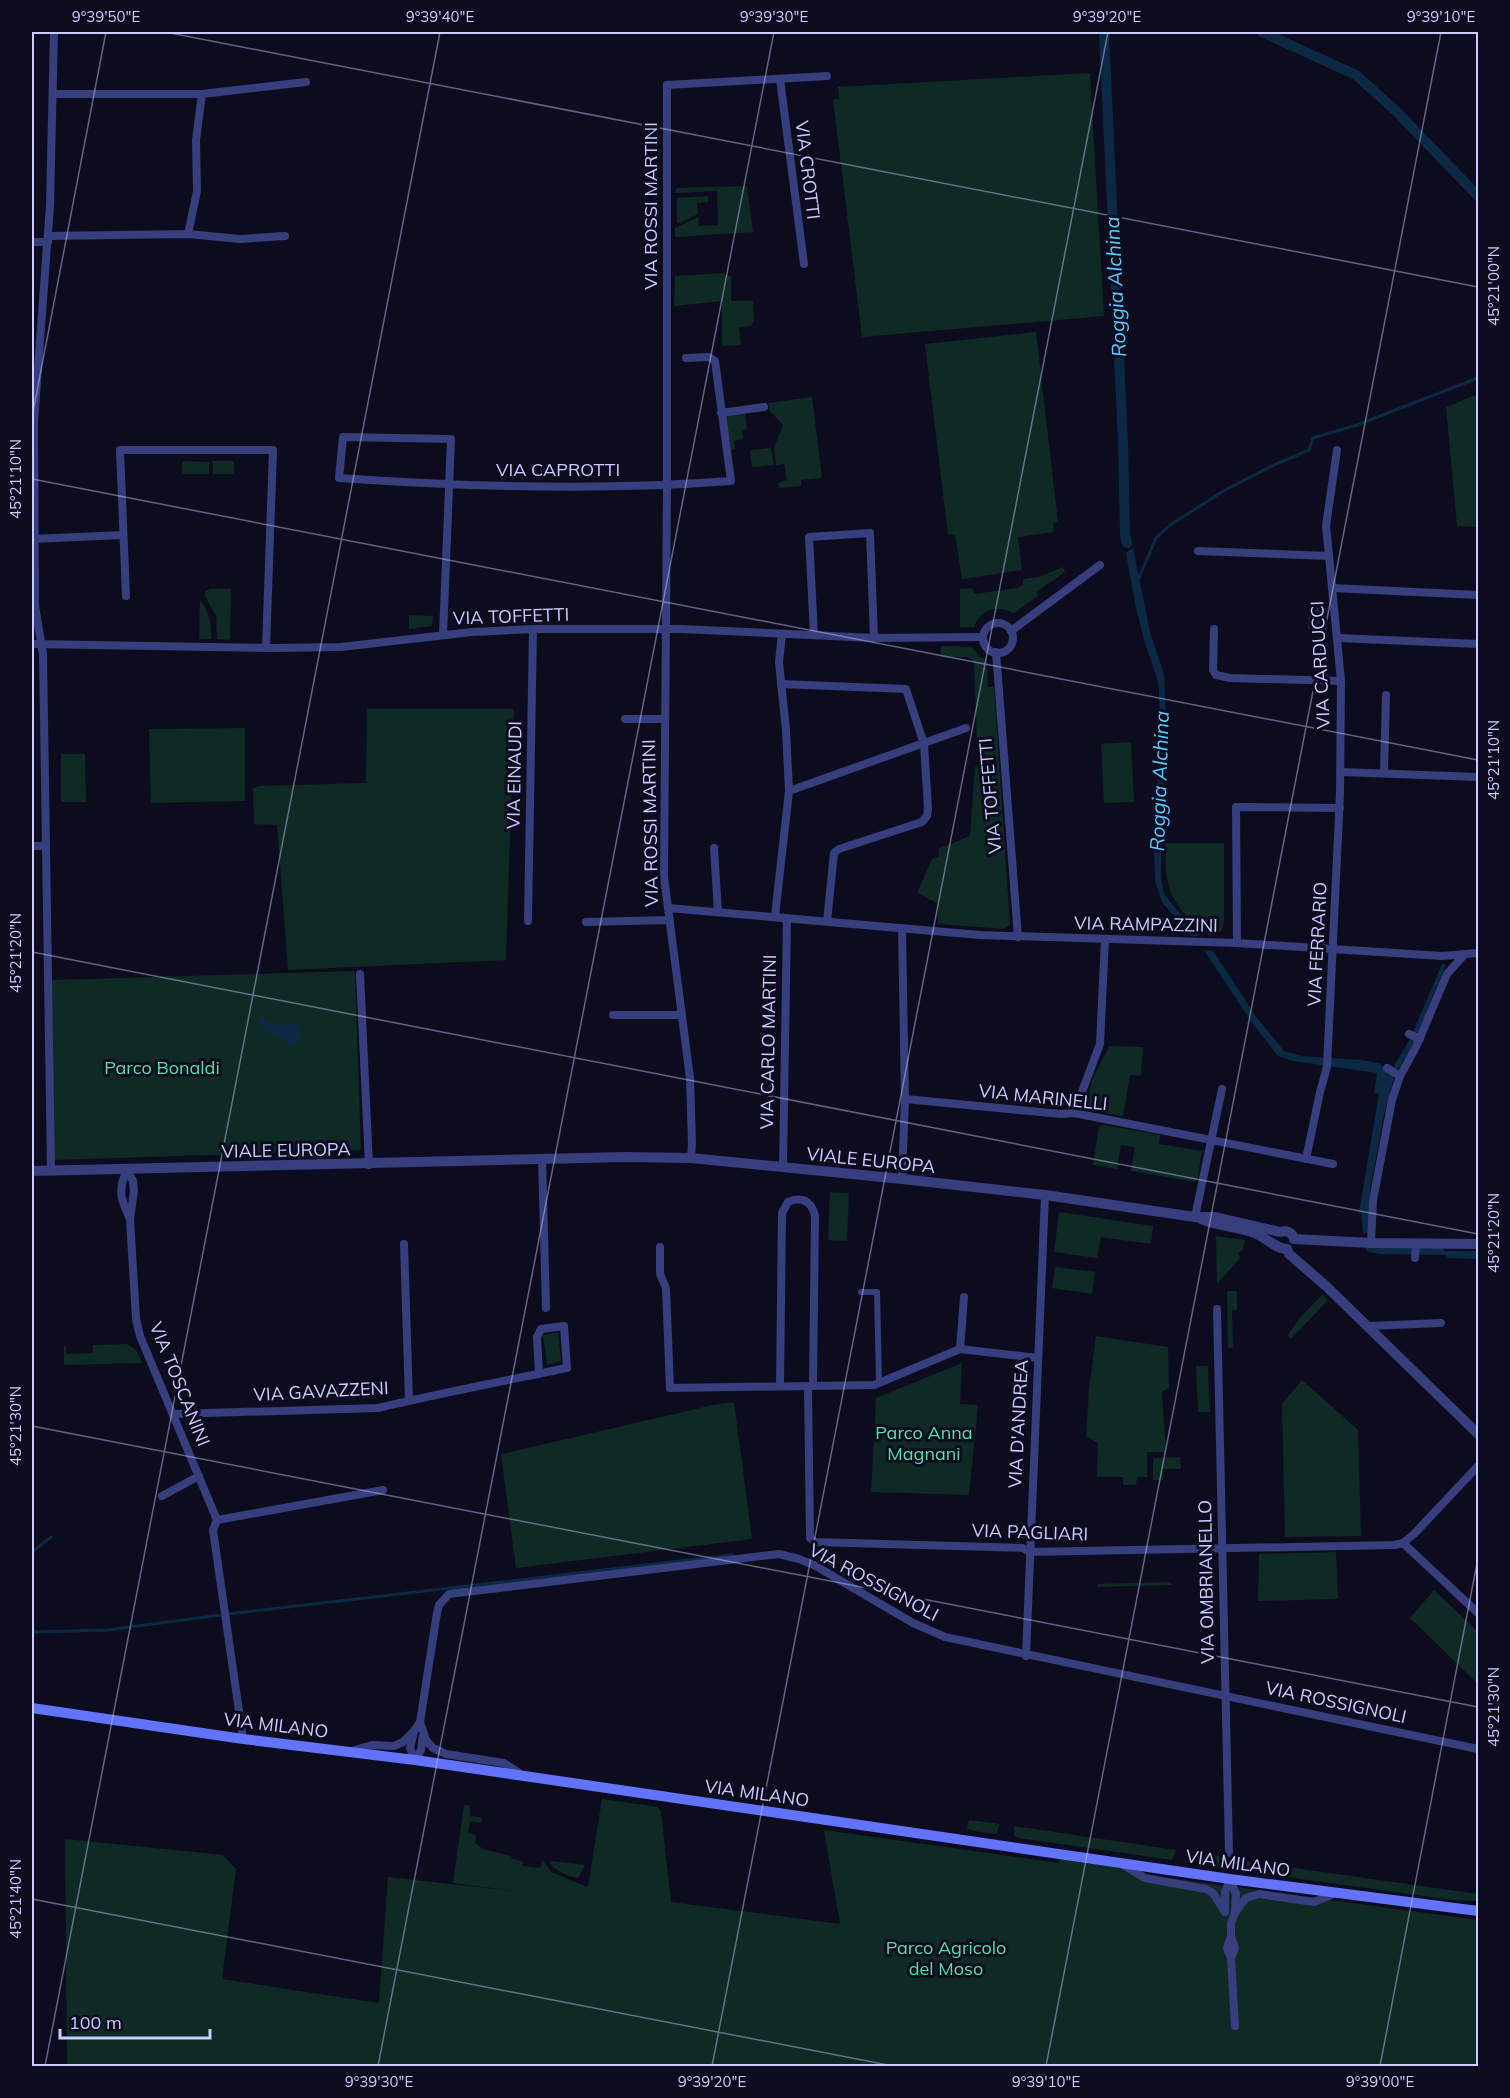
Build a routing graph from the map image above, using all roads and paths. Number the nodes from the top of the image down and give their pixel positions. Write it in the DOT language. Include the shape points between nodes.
graph roads {
  1 [pos="54,32"];
  2 [pos="826,76"];
  3 [pos="780,80"];
  4 [pos="306,82"];
  5 [pos="53,94"];
  6 [pos="202,94"];
  7 [pos="188,234"];
  8 [pos="285,236"];
  9 [pos="48,239"];
  10 [pos="32,242"];
  11 [pos="804,264"];
  12 [pos="686,358"];
  13 [pos="764,407"];
  14 [pos="722,413"];
  15 [pos="1337,450"];
  16 [pos="448,485"];
  17 [pos="667,486"];
  18 [pos="123,535"];
  19 [pos="32,539"];
  20 [pos="1198,551"];
  21 [pos="1329,556"];
  22 [pos="1100,565"];
  23 [pos="1332,588"];
  24 [pos="1479,595"];
  25 [pos="126,596"];
  26 [pos="533,629"];
  27 [pos="665,629"];
  28 [pos="1214,629"];
  29 [pos="1011,631"];
  30 [pos="782,634"];
  31 [pos="443,635"];
  32 [pos="814,635"];
  33 [pos="983,637"];
  34 [pos="874,638"];
  35 [pos="1338,638"];
  36 [pos="36,644"];
  37 [pos="1479,644"];
  38 [pos="266,648"];
  39 [pos="996,652"];
  40 [pos="1341,681"];
  41 [pos="781,684"];
  42 [pos="1386,696"];
  43 [pos="625,719"];
  44 [pos="665,719"];
  45 [pos="966,728"];
  46 [pos="924,744"];
  47 [pos="1341,772"];
  48 [pos="1384,773"];
  49 [pos="1479,777"];
  50 [pos="789,791"];
  51 [pos="1340,808"];
  52 [pos="32,846"];
  53 [pos="46,846"];
  54 [pos="714,848"];
  55 [pos="668,908"];
  56 [pos="718,912"];
  57 [pos="775,916"];
  58 [pos="787,918"];
  59 [pos="670,920"];
  60 [pos="528,921"];
  61 [pos="586,922"];
  62 [pos="827,922"];
  63 [pos="902,929"];
  64 [pos="1018,937"];
  65 [pos="1105,939"];
  66 [pos="1237,943"];
  67 [pos="1334,949"];
  68 [pos="1479,953"];
  69 [pos="1464,955"];
  70 [pos="360,974"];
  71 [pos="612,1015"];
  72 [pos="681,1015"];
  73 [pos="1409,1034"];
  74 [pos="1420,1039"];
  75 [pos="1387,1068"];
  76 [pos="1400,1076"];
  77 [pos="1222,1089"];
  78 [pos="905,1099"];
  79 [pos="1074,1113"];
  80 [pos="1211,1140"];
  81 [pos="691,1158"];
  82 [pos="542,1159"];
  83 [pos="1306,1159"];
  84 [pos="1333,1164"];
  85 [pos="369,1165"];
  86 [pos="783,1167"];
  87 [pos="51,1170"];
  88 [pos="127,1170"];
  89 [pos="32,1171"];
  90 [pos="902,1179"];
  91 [pos="1045,1195"];
  92 [pos="1195,1217"];
  93 [pos="130,1219"];
  94 [pos="1280,1232"];
  95 [pos="1294,1239"];
  96 [pos="1371,1243"];
  97 [pos="404,1244"];
  98 [pos="1416,1244"];
  99 [pos="1479,1244"];
  100 [pos="660,1247"];
  101 [pos="1282,1247"];
  102 [pos="1415,1258"];
  103 [pos="861,1292"];
  104 [pos="964,1298"];
  105 [pos="546,1308"];
  106 [pos="1217,1310"];
  107 [pos="1441,1323"];
  108 [pos="1368,1326"];
  109 [pos="960,1348"];
  110 [pos="1038,1358"];
  111 [pos="539,1374"];
  112 [pos="879,1383"];
  113 [pos="810,1385"];
  114 [pos="780,1386"];
  115 [pos="409,1401"];
  116 [pos="173,1414"];
  117 [pos="1479,1434"];
  118 [pos="1479,1466"];
  119 [pos="199,1476"];
  120 [pos="382,1490"];
  121 [pos="162,1496"];
  122 [pos="217,1520"];
  123 [pos="1403,1544"];
  124 [pos="1222,1549"];
  125 [pos="1029,1552"];
  126 [pos="1479,1613"];
  127 [pos="1026,1656"];
  128 [pos="1226,1696"];
  129 [pos="32,1708"];
  130 [pos="419,1728"];
  131 [pos="243,1739"];
  132 [pos="1479,1749"];
  133 [pos="350,1751"];
  134 [pos="415,1760"];
  135 [pos="523,1775"];
  136 [pos="1229,1853"];
  137 [pos="1118,1862"];
  138 [pos="1230,1879"];
  139 [pos="1337,1893"];
  140 [pos="1479,1911"];
  141 [pos="1225,1912"];
  142 [pos="1235,1912"];
  143 [pos="1231,1923"];
  144 [pos="1235,2026"];
  1 -- 5 [label="street"];
  2 -- 3 [label="street, VIA ROSSI MARTINI"];
  3 -- 11 [label="street, VIA CROTTI"];
  3 -- 17 [label="street, VIA ROSSI MARTINI" via="667,85"];
  4 -- 6 [label="street"];
  5 -- 6 [label="street"];
  5 -- 9 [label="street"];
  6 -- 7 [label="street" via="196,140 197,191"];
  7 -- 8 [label="street" via="240,239"];
  7 -- 9 [label="street"];
  9 -- 10 [label="street"];
  9 -- 19 [label="street" via="34,422"];
  12 -- 14 [label="street" via="709,357 716,361"];
  13 -- 14 [label="street"];
  14 -- 17 [label="street" via="731,481"];
  15 -- 21 [label="street, VIA CARDUCCI" via="1326,526"];
  16 -- 16 [label="street, VIA CAPROTTI" via="451,439 343,436 339,478"];
  16 -- 17 [label="street, VIA CAPROTTI"];
  16 -- 31 [label="street"];
  17 -- 27 [label="street, VIA ROSSI MARTINI"];
  18 -- 19 [label="street"];
  18 -- 25 [label="street"];
  18 -- 38 [label="street" via="120,450 273,450"];
  19 -- 36 [label="street"];
  20 -- 21 [label="street"];
  21 -- 23 [label="street, VIA CARDUCCI"];
  22 -- 29 [label="street"];
  23 -- 24 [label="street"];
  23 -- 35 [label="street, VIA CARDUCCI"];
  26 -- 27 [label="street, VIA TOFFETTI"];
  26 -- 31 [label="street, VIA TOFFETTI"];
  26 -- 60 [label="street, VIA EINAUDI"];
  27 -- 30 [label="street, VIA TOFFETTI"];
  27 -- 44 [label="street, VIA ROSSI MARTINI"];
  28 -- 40 [label="street" via="1216,675"];
  29 -- 33 [label="street, VIA TOFFETTI" via="1004,624 994,623 986,628"];
  29 -- 39 [label="street" via="1011,644 1005,651"];
  30 -- 32 [label="street, VIA TOFFETTI"];
  30 -- 41 [label="street"];
  31 -- 38 [label="street, VIA TOFFETTI" via="342,647"];
  32 -- 34 [label="street, VIA TOFFETTI"];
  32 -- 34 [label="street" via="809,537 870,533"];
  33 -- 34 [label="street, VIA TOFFETTI"];
  33 -- 39 [label="street" via="988,649"];
  35 -- 37 [label="street"];
  35 -- 40 [label="street, VIA CARDUCCI"];
  36 -- 38 [label="street, VIA TOFFETTI"];
  36 -- 53 [label="street" via="43,654"];
  39 -- 64 [label="street, VIA TOFFETTI"];
  40 -- 47 [label="street, VIA CARDUCCI"];
  41 -- 46 [label="street" via="906,689"];
  41 -- 50 [label="street"];
  42 -- 48 [label="street"];
  43 -- 44 [label="street"];
  44 -- 55 [label="street, VIA ROSSI MARTINI" via="664,876"];
  45 -- 46 [label="street"];
  46 -- 50 [label="street"];
  46 -- 62 [label="street" via="927,816 922,822 834,853"];
  47 -- 48 [label="street"];
  47 -- 51 [label="street, VIA FERRARIO"];
  48 -- 49 [label="street"];
  50 -- 57 [label="street"];
  51 -- 66 [label="street" via="1236,807"];
  51 -- 67 [label="street, VIA FERRARIO"];
  52 -- 53 [label="street"];
  53 -- 87 [label="street"];
  54 -- 56 [label="street"];
  55 -- 56 [label="street, VIA RAMPAZZINI"];
  55 -- 59 [label="street, VIA ROSSI MARTINI"];
  56 -- 57 [label="street, VIA RAMPAZZINI"];
  57 -- 58 [label="street, VIA RAMPAZZINI"];
  58 -- 62 [label="street, VIA RAMPAZZINI"];
  58 -- 86 [label="street, VIA CARLO MARTINI"];
  59 -- 61 [label="street"];
  59 -- 72 [label="street, VIA ROSSI MARTINI"];
  62 -- 63 [label="street, VIA RAMPAZZINI"];
  63 -- 64 [label="street, VIA RAMPAZZINI"];
  63 -- 78 [label="street"];
  64 -- 65 [label="street, VIA RAMPAZZINI"];
  65 -- 66 [label="street, VIA RAMPAZZINI"];
  65 -- 79 [label="street" via="1100,1044"];
  66 -- 67 [label="street, VIA RAMPAZZINI"];
  67 -- 69 [label="street, VIA RAMPAZZINI"];
  67 -- 83 [label="street, VIA FERRARIO" via="1326,1074"];
  68 -- 69 [label="street, VIA RAMPAZZINI"];
  69 -- 74 [label="street" via="1447,974"];
  70 -- 85 [label="street"];
  71 -- 72 [label="street"];
  72 -- 81 [label="street, VIA ROSSI MARTINI" via="690,1078"];
  73 -- 74 [label="street"];
  74 -- 76 [label="street"];
  75 -- 76 [label="street"];
  76 -- 96 [label="street" via="1373,1200"];
  77 -- 80 [label="street"];
  78 -- 79 [label="street, VIA MARINELLI"];
  78 -- 90 [label="street"];
  79 -- 80 [label="street, VIA MARINELLI"];
  80 -- 83 [label="street, VIA MARINELLI"];
  80 -- 92 [label="street"];
  81 -- 82 [label="street, VIALE EUROPA"];
  81 -- 86 [label="street, VIALE EUROPA"];
  82 -- 85 [label="street, VIALE EUROPA"];
  82 -- 105 [label="street"];
  83 -- 84 [label="street, VIA MARINELLI"];
  85 -- 88 [label="street, VIALE EUROPA"];
  86 -- 90 [label="street, VIALE EUROPA"];
  87 -- 88 [label="street, VIALE EUROPA"];
  87 -- 89 [label="street, VIALE EUROPA"];
  88 -- 93 [label="street, VIA TOSCANINI" via="134,1191"];
  88 -- 93 [label="street, VIA TOSCANINI" via="120,1191"];
  90 -- 91 [label="street, VIALE EUROPA"];
  91 -- 92 [label="street, VIALE EUROPA"];
  91 -- 110 [label="street, VIA D'ANDREA"];
  92 -- 94 [label="street, VIALE EUROPA" via="1215,1217"];
  92 -- 101 [label="street, VIALE EUROPA" via="1256,1234"];
  93 -- 116 [label="street, VIA TOSCANINI" via="136,1319"];
  94 -- 95 [label="street" via="1289,1232"];
  94 -- 101 [label="street" via="1276,1236"];
  95 -- 96 [label="street"];
  95 -- 101 [label="street" via="1292,1247"];
  96 -- 98 [label="street"];
  97 -- 115 [label="street"];
  98 -- 99 [label="street"];
  98 -- 102 [label="street"];
  100 -- 114 [label="street" via="660,1274 666,1288 670,1388"];
  101 -- 108 [label="street"];
  103 -- 112 [label="street" via="878,1292"];
  104 -- 109 [label="street"];
  106 -- 124 [label="street, VIA OMBRIANELLO"];
  107 -- 108 [label="street"];
  108 -- 117 [label="street"];
  109 -- 110 [label="street"];
  109 -- 112 [label="street"];
  110 -- 125 [label="street, VIA D'ANDREA"];
  111 -- 111 [label="street, VIA GAVAZZENI" via="567,1368 564,1326 541,1329 537,1337"];
  111 -- 115 [label="street, VIA GAVAZZENI"];
  112 -- 113 [label="street"];
  113 -- 114 [label="street"];
  113 -- 114 [label="street" via="814,1216 811,1205 800,1199 788,1202 782,1214"];
  113 -- 125 [label="street, VIA PAGLIARI" via="810,1538 815,1542 1023,1548"];
  115 -- 116 [label="street, VIA GAVAZZENI" via="378,1408"];
  116 -- 119 [label="street, VIA TOSCANINI"];
  118 -- 123 [label="street"];
  119 -- 121 [label="street"];
  119 -- 122 [label="street, VIA TOSCANINI"];
  120 -- 122 [label="street"];
  122 -- 131 [label="street, VIA TOSCANINI" via="213,1530"];
  123 -- 124 [label="street, VIA PAGLIARI"];
  123 -- 126 [label="street"];
  124 -- 125 [label="street, VIA PAGLIARI"];
  124 -- 128 [label="street, VIA OMBRIANELLO"];
  125 -- 127 [label="street, VIA D'ANDREA"];
  127 -- 128 [label="street, VIA ROSSIGNOLI"];
  127 -- 130 [label="street, VIA ROSSIGNOLI" via="929,1632 814,1565 779,1554 449,1594 437,1613"];
  128 -- 132 [label="street, VIA ROSSIGNOLI"];
  128 -- 136 [label="street, VIA OMBRIANELLO"];
  129 -- 131 [label="main road, VIA MILANO"];
  130 -- 133 [label="street" via="394,1746 372,1745"];
  130 -- 134 [label="street" via="420,1750"];
  130 -- 135 [label="street" via="433,1748 446,1754 504,1763"];
  131 -- 133 [label="main road, VIA MILANO"];
  133 -- 134 [label="main road, VIA MILANO"];
  134 -- 135 [label="main road, VIA MILANO"];
  135 -- 137 [label="main road, VIA MILANO"];
  137 -- 138 [label="main road, VIA MILANO"];
  137 -- 141 [label="street" via="1145,1878 1206,1889"];
  138 -- 139 [label="main road, VIA MILANO"];
  138 -- 141 [label="street"];
  138 -- 142 [label="street" via="1236,1894"];
  139 -- 140 [label="main road, VIA MILANO"];
  139 -- 142 [label="street" via="1314,1902 1259,1894 1246,1899"];
  141 -- 143 [label="street"];
  142 -- 143 [label="street"];
  143 -- 144 [label="street" via="1227,1948 1232,1958"];
}
